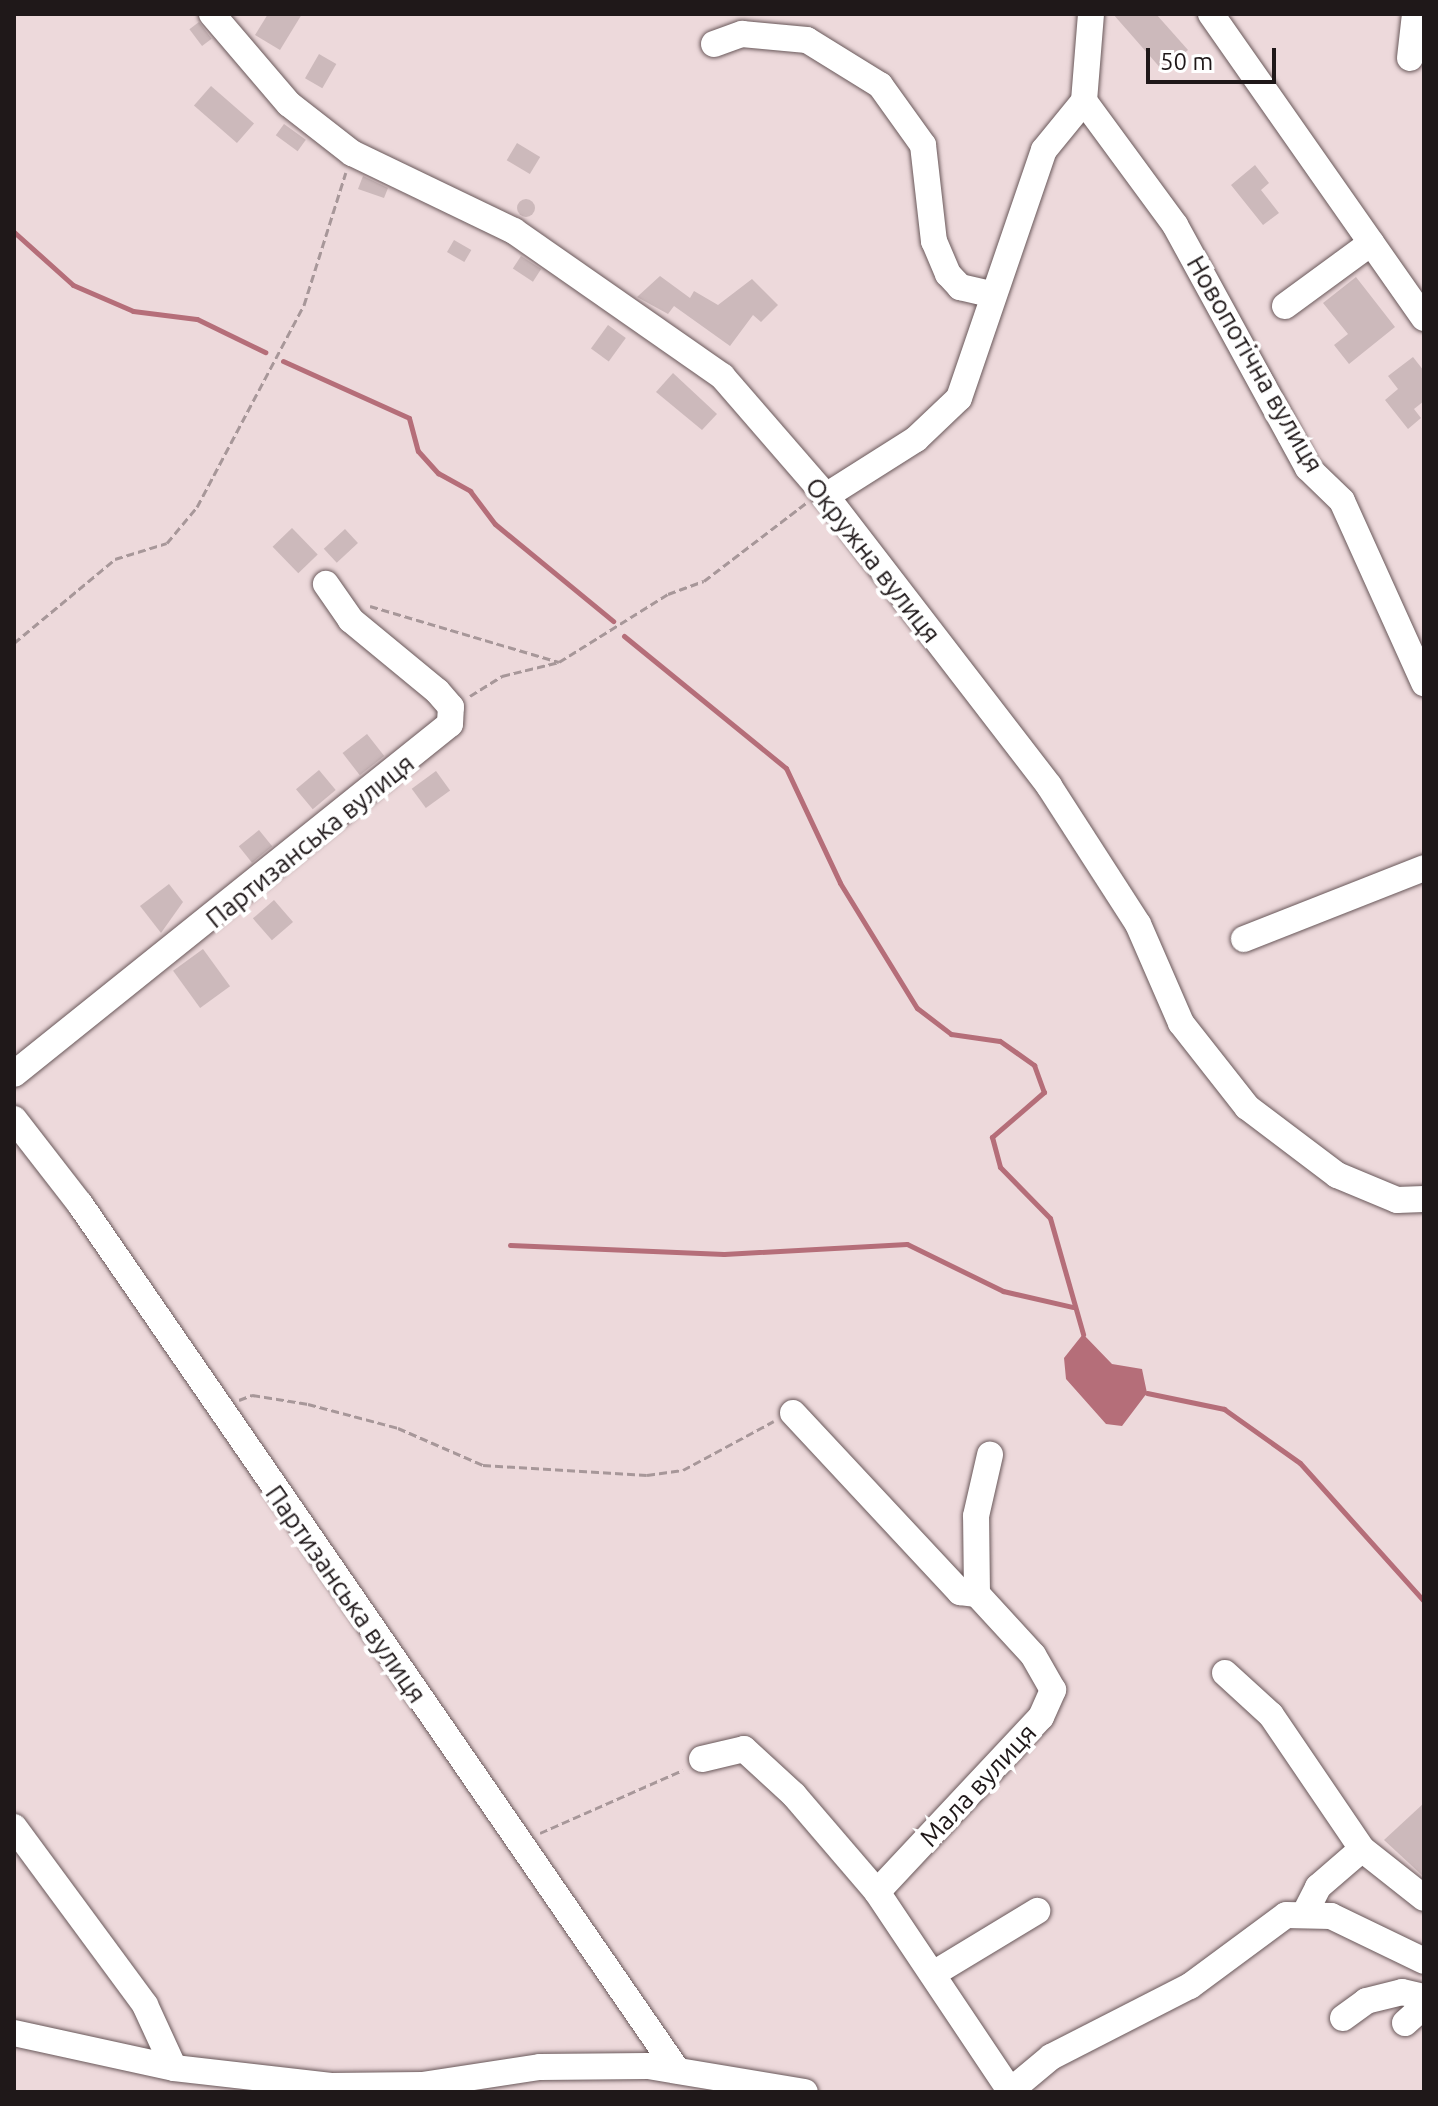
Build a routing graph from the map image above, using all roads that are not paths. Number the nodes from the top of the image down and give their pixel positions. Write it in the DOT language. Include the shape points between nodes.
graph roads {
  1 [pos="212,14"];
  2 [pos="1091,14"];
  3 [pos="1211,14"];
  4 [pos="1415,14"];
  5 [pos="714,44"];
  6 [pos="1410,58"];
  7 [pos="1084,101"];
  8 [pos="1371,243"];
  9 [pos="990,294"];
  10 [pos="1285,306"];
  11 [pos="1424,318"];
  12 [pos="824,494"];
  13 [pos="332,593"];
  14 [pos="1424,683"];
  15 [pos="1424,868"];
  16 [pos="1244,939"];
  17 [pos="14,1074"];
  18 [pos="14,1119"];
  19 [pos="1424,1199"];
  20 [pos="793,1413"];
  21 [pos="990,1455"];
  22 [pos="977,1594"];
  23 [pos="1225,1673"];
  24 [pos="702,1759"];
  25 [pos="14,1827"];
  26 [pos="1362,1849"];
  27 [pos="877,1892"];
  28 [pos="1424,1898"];
  29 [pos="1037,1911"];
  30 [pos="1306,1911"];
  31 [pos="1424,1961"];
  32 [pos="933,1974"];
  33 [pos="1424,1997"];
  34 [pos="1343,2018"];
  35 [pos="14,2033"];
  36 [pos="174,2068"];
  37 [pos="677,2070"];
  38 [pos="244,2085"];
  39 [pos="740,2087"];
  40 [pos="787,2091"];
  41 [pos="1009,2091"];
  1 -- 12 [label="street, Окружна вулиця" via="289,104 352,153 514,231 722,376"];
  2 -- 7 [label="street"];
  3 -- 8 [label="street"];
  4 -- 6 [label="street"];
  5 -- 9 [label="street" via="742,34 807,40 880,85 923,145 934,241 948,274 960,287"];
  7 -- 9 [label="street" via="1044,150"];
  7 -- 14 [label="street, Новопотічна вулиця" via="1175,225 1308,468 1342,501"];
  8 -- 10 [label="street"];
  8 -- 11 [label="street"];
  9 -- 12 [label="street" via="959,398 916,439"];
  12 -- 19 [label="street, Окружна вулиця" via="1049,786 1138,924 1181,1023 1228,1085 1337,1175 1397,1200"];
  13 -- 17 [label="street, Партизанська вулиця" via="451,707 441,736"];
  15 -- 16 [label="street"];
  18 -- 37 [label="street, Партизанська вулиця" via="80,1204"];
  20 -- 22 [label="street" via="960,1592"];
  21 -- 22 [label="street" via="976,1516"];
  22 -- 27 [label="street, Мала вулиця" via="1033,1655 1053,1690 1041,1717"];
  23 -- 26 [label="street" via="1271,1715"];
  24 -- 27 [label="street" via="729,1747 757,1757"];
  25 -- 36 [label="street" via="145,2005"];
  26 -- 28 [label="street"];
  26 -- 30 [label="street" via="1318,1887"];
  27 -- 32 [label="street"];
  29 -- 32 [label="street"];
  30 -- 31 [label="street"];
  30 -- 41 [label="street" via="1267,1926 1190,1986 1051,2057"];
  32 -- 41 [label="street"];
  33 -- 34 [label="street" via="1402,1992 1366,2001"];
  35 -- 36 [label="street"];
  36 -- 38 [label="street"];
  37 -- 38 [label="street" via="540,2067 377,2088"];
  37 -- 39 [label="street"];
  39 -- 40 [label="street"];
}
